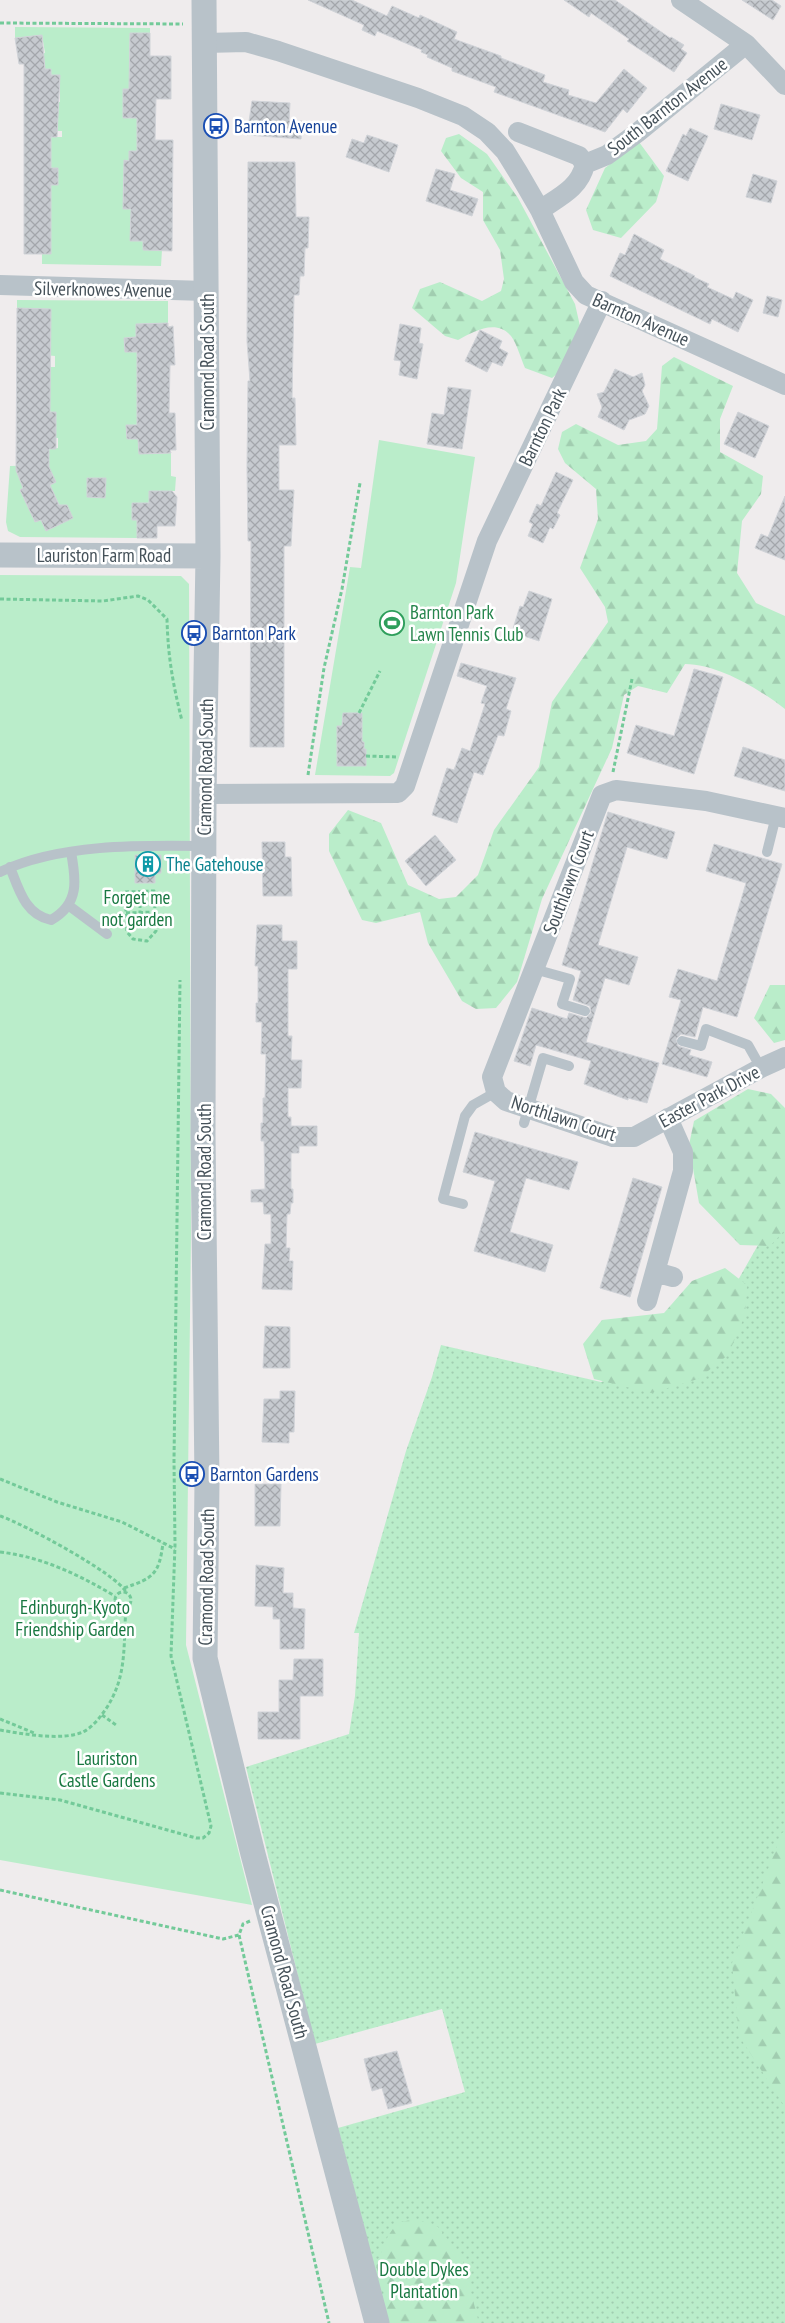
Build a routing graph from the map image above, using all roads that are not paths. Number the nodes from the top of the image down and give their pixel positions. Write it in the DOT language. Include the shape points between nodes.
graph roads {
  1 [pos="681,0"];
  2 [pos="204,22"];
  3 [pos="746,44"];
  4 [pos="785,85"];
  5 [pos="518,132"];
  6 [pos="585,164"];
  7 [pos="540,210"];
  8 [pos="0,286"];
  9 [pos="206,291"];
  10 [pos="602,302"];
  11 [pos="785,385"];
  12 [pos="0,555"];
  13 [pos="208,556"];
  14 [pos="204,794"];
  15 [pos="781,817"];
  16 [pos="204,846"];
  17 [pos="71,852"];
  18 [pos="767,852"];
  19 [pos="10,867"];
  20 [pos="0,872"];
  21 [pos="68,905"];
  22 [pos="107,934"];
  23 [pos="534,969"];
  24 [pos="585,1011"];
  25 [pos="682,1041"];
  26 [pos="785,1057"];
  27 [pos="569,1066"];
  28 [pos="761,1068"];
  29 [pos="496,1092"];
  30 [pos="526,1115"];
  31 [pos="668,1118"];
  32 [pos="634,1137"];
  33 [pos="463,1204"];
  34 [pos="647,1301"];
  35 [pos="377,2323"];
  1 -- 3 [label="street, South Barnton Avenue"];
  2 -- 7 [label="street, Barnton Avenue" via="246,42 418,98 462,116 487,132 505,152"];
  2 -- 9 [label="street, Cramond Road South"];
  3 -- 4 [label="street, South Barnton Avenue"];
  3 -- 6 [label="street, South Barnton Avenue" via="637,133 607,155"];
  5 -- 6 [label="street" via="579,156"];
  6 -- 7 [label="street" via="583,175 574,188"];
  7 -- 10 [label="street, Barnton Avenue" via="574,282 586,294"];
  8 -- 9 [label="street, Silverknowes Avenue"];
  9 -- 13 [label="street, Cramond Road South"];
  10 -- 11 [label="street, Barnton Avenue"];
  10 -- 14 [label="street, Barnton Park" via="487,540 405,786 398,793"];
  12 -- 13 [label="street, Lauriston Farm Road"];
  13 -- 14 [label="street, Cramond Road South"];
  14 -- 16 [label="street, Cramond Road South"];
  15 -- 18 [label="lane"];
  15 -- 23 [label="street, Southlawn Court" via="706,801 609,793"];
  16 -- 17 [label="lane"];
  16 -- 35 [label="street, Cramond Road South" via="205,1658"];
  17 -- 19 [label="lane" via="43,856"];
  17 -- 21 [label="lane" via="76,881"];
  19 -- 20 [label="lane"];
  19 -- 21 [label="lane" via="18,889 38,917 51,920 63,914"];
  21 -- 22 [label="lane"];
  23 -- 24 [label="lane" via="570,979 562,1004"];
  23 -- 29 [label="street, Northlawn Court" via="492,1077"];
  25 -- 28 [label="lane" via="701,1046 706,1029 748,1045"];
  26 -- 28 [label="street, Easter Park Drive"];
  27 -- 30 [label="lane" via="543,1058"];
  28 -- 31 [label="street, Easter Park Drive"];
  29 -- 30 [label="street, Northlawn Court"];
  29 -- 33 [label="lane, Northlawn Court" via="473,1105 465,1116 442,1199"];
  30 -- 32 [label="street, Northlawn Court" via="613,1137"];
  31 -- 32 [label="street, Easter Park Drive"];
  31 -- 34 [label="street" via="683,1152 683,1171 664,1274"];
}
